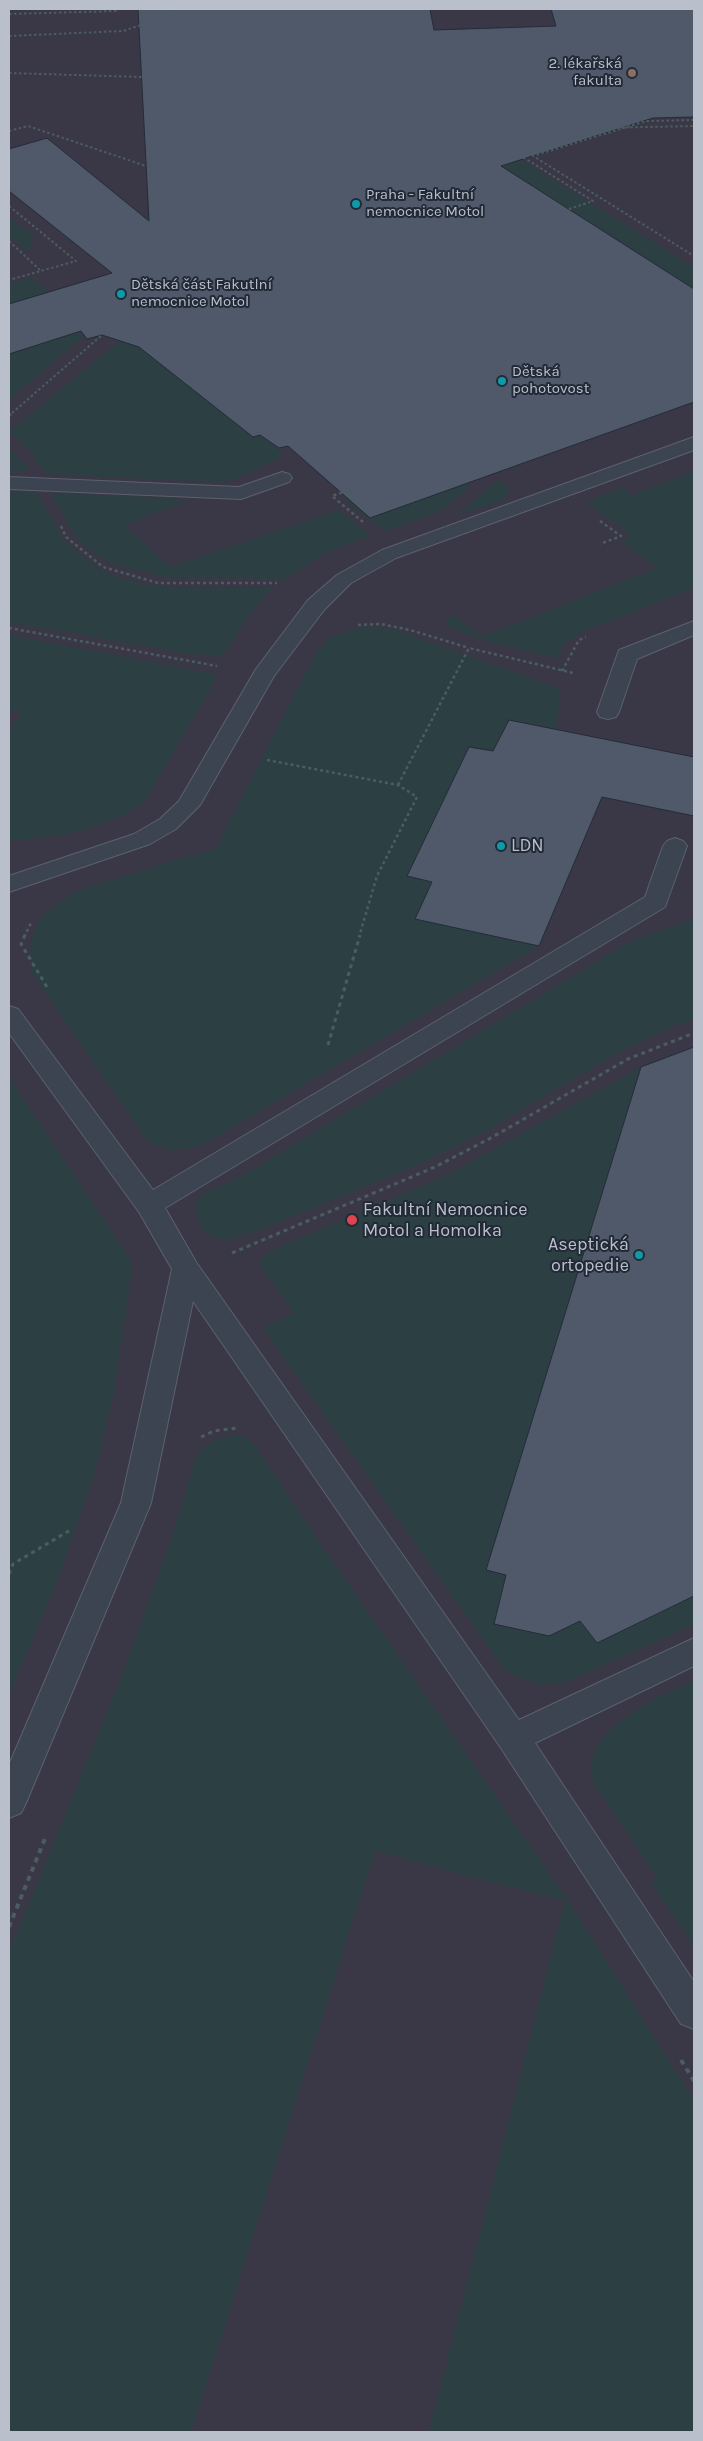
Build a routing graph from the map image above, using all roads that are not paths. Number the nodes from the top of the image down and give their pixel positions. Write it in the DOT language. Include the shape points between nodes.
graph roads {
  1 [pos="694,443"];
  2 [pos="282,478"];
  3 [pos="9,483"];
  4 [pos="694,627"];
  5 [pos="608,712"];
  6 [pos="675,846"];
  7 [pos="9,884"];
  8 [pos="9,1015"];
  9 [pos="149,1205"];
  10 [pos="186,1269"];
  11 [pos="694,1651"];
  12 [pos="513,1738"];
  13 [pos="9,1803"];
  14 [pos="694,2012"];
  1 -- 7 [label="lane" via="388,554 344,579 316,605 264,674 188,805 168,824 142,839"];
  2 -- 3 [label="lane" via="241,493"];
  4 -- 5 [label="lane" via="627,655"];
  6 -- 9 [label="lane" via="656,901"];
  8 -- 9 [label="lane"];
  9 -- 10 [label="lane"];
  10 -- 12 [label="lane"];
  10 -- 13 [label="lane" via="136,1503"];
  11 -- 12 [label="lane"];
  12 -- 14 [label="lane"];
}
